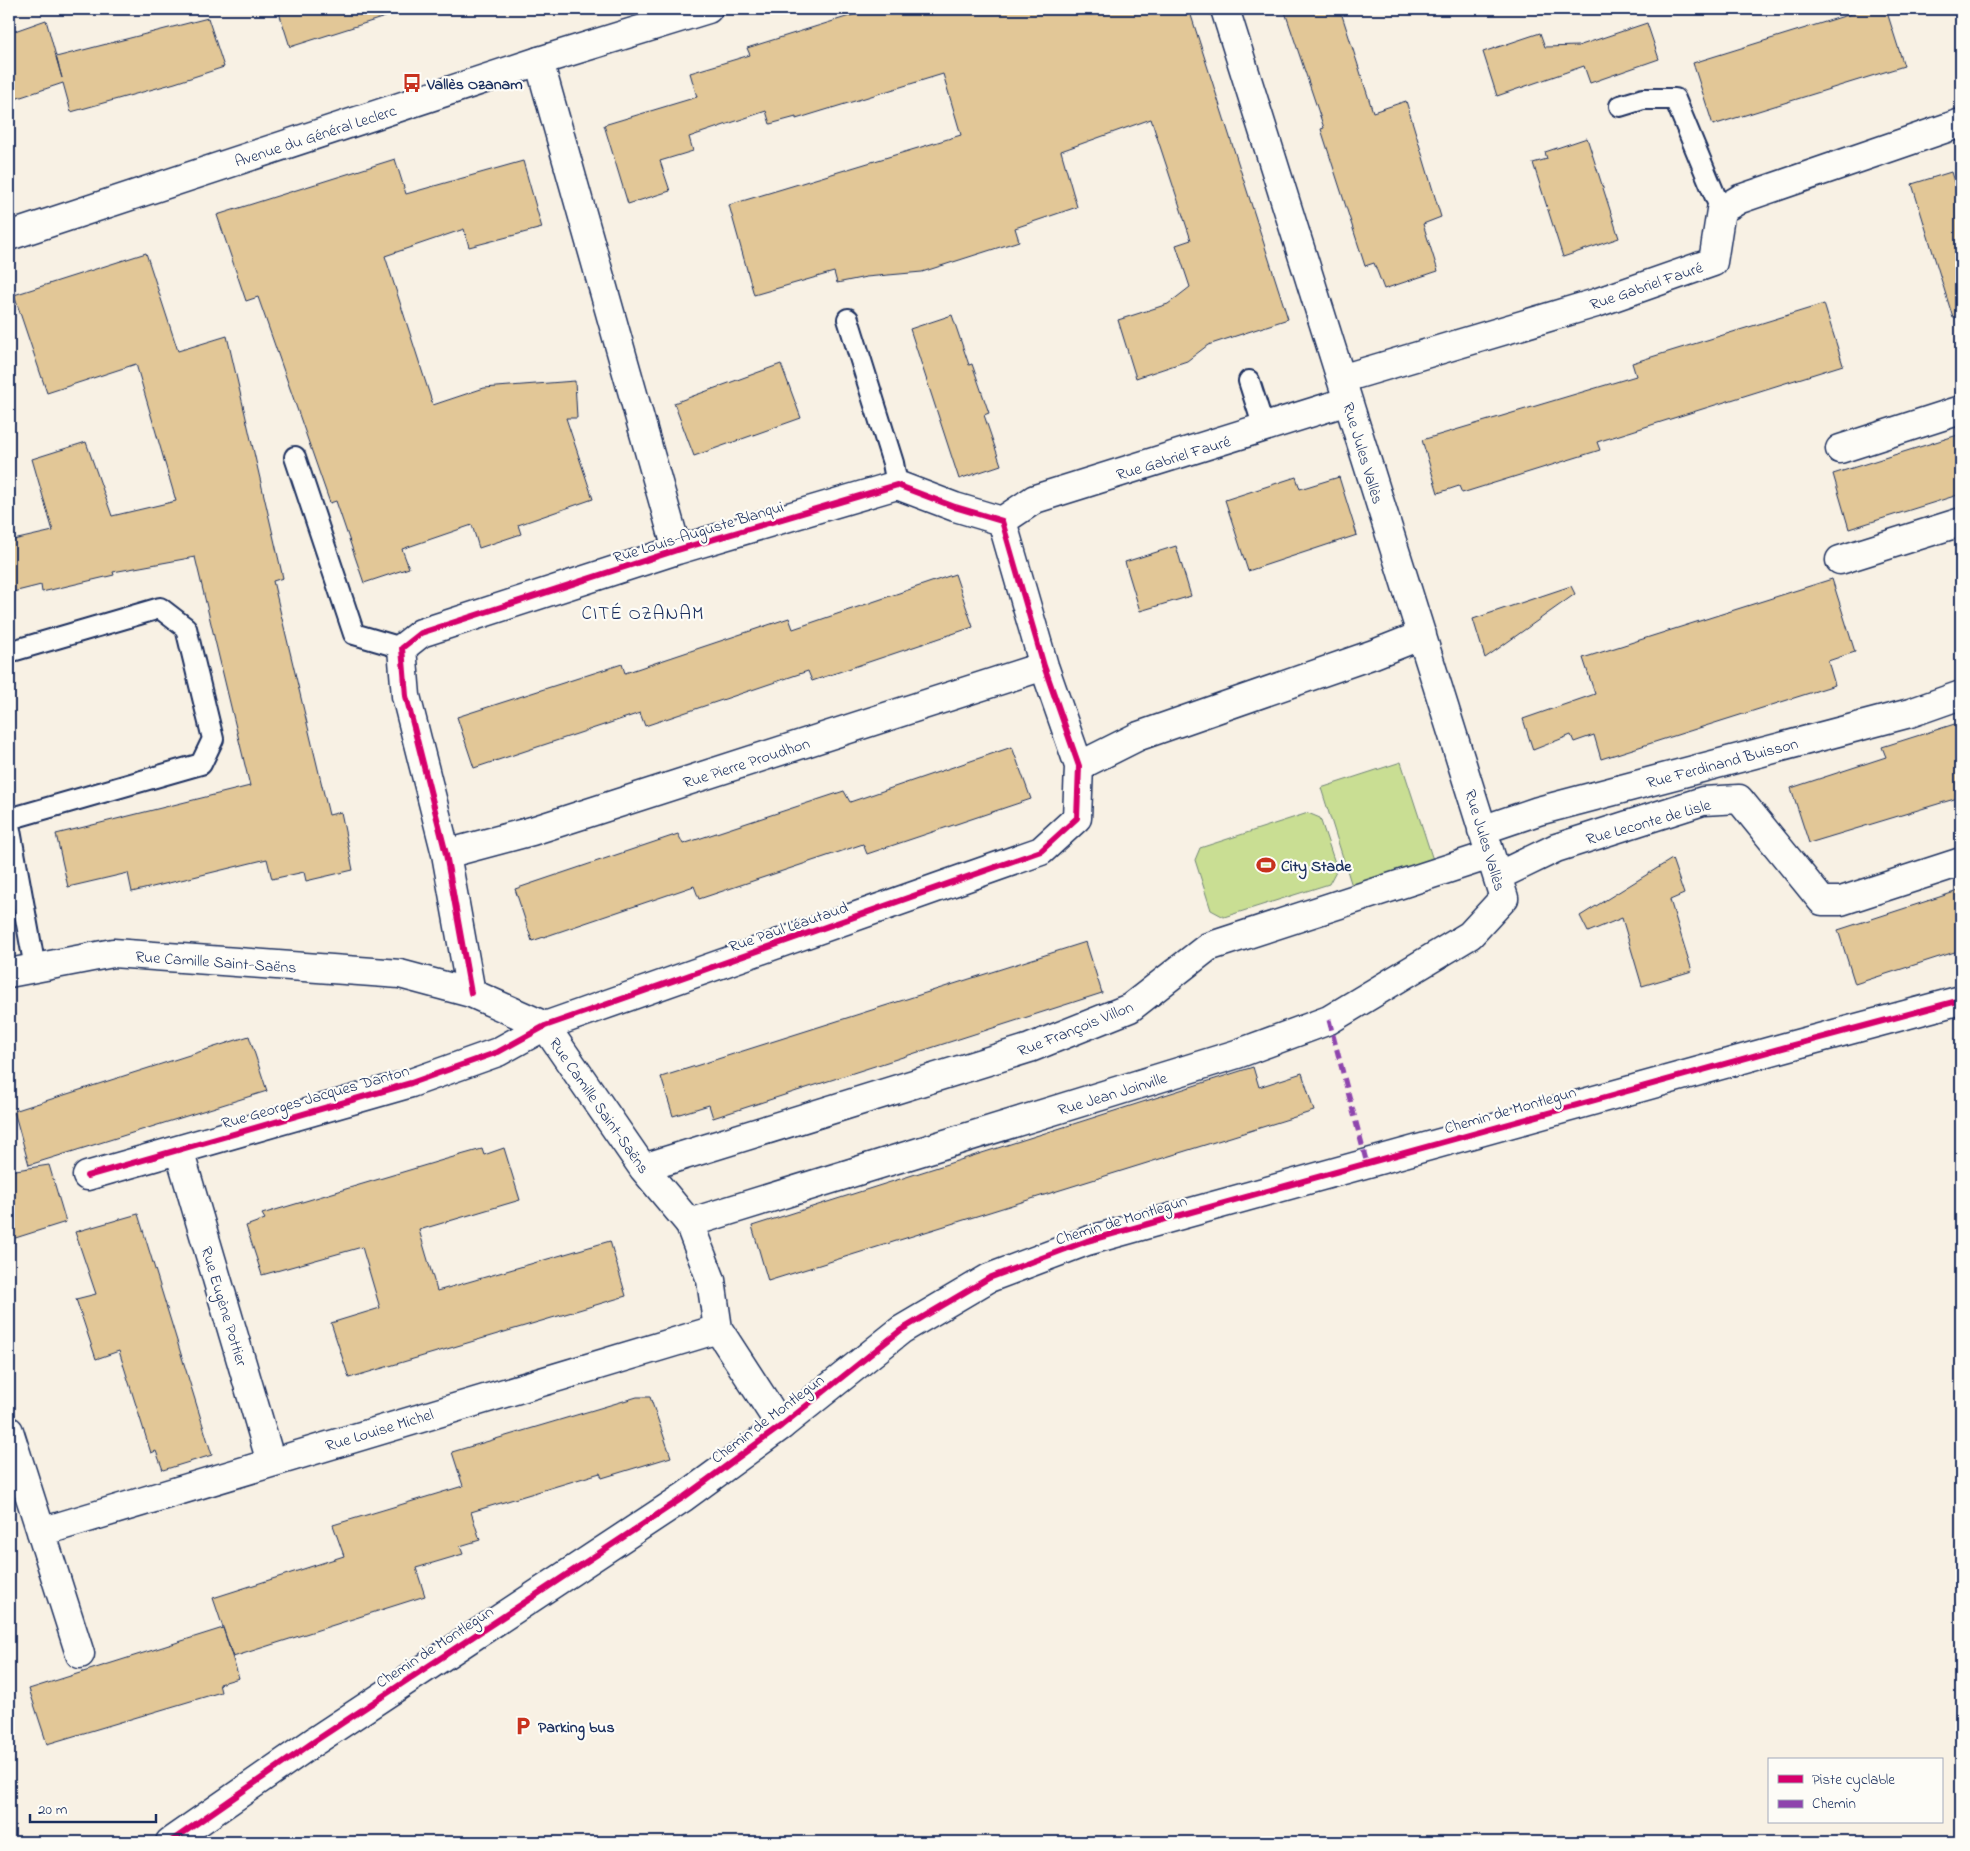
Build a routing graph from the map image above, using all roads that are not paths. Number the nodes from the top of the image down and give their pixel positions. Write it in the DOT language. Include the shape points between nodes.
graph roads {
  1 [pos="708,9"];
  2 [pos="1225,9"];
  3 [pos="539,61"];
  4 [pos="1620,106"];
  5 [pos="1961,123"];
  6 [pos="1721,210"];
  7 [pos="9,236"];
  8 [pos="848,319"];
  9 [pos="1249,381"];
  10 [pos="1344,390"];
  11 [pos="1961,410"];
  12 [pos="1264,428"];
  13 [pos="1840,449"];
  14 [pos="295,457"];
  15 [pos="897,486"];
  16 [pos="1002,520"];
  17 [pos="1961,522"];
  18 [pos="677,550"];
  19 [pos="1840,560"];
  20 [pos="1422,635"];
  21 [pos="402,648"];
  22 [pos="9,652"];
  23 [pos="1044,666"];
  24 [pos="1961,695"];
  25 [pos="1079,766"];
  26 [pos="9,819"];
  27 [pos="9,825"];
  28 [pos="446,854"];
  29 [pos="1961,862"];
  30 [pos="1494,865"];
  31 [pos="35,968"];
  32 [pos="9,973"];
  33 [pos="471,993"];
  34 [pos="1961,1000"];
  35 [pos="545,1026"];
  36 [pos="179,1150"];
  37 [pos="643,1168"];
  38 [pos="87,1176"];
  39 [pos="689,1223"];
  40 [pos="718,1329"];
  41 [pos="781,1426"];
  42 [pos="9,1431"];
  43 [pos="271,1462"];
  44 [pos="41,1532"];
  45 [pos="80,1654"];
  46 [pos="170,1842"];
  1 -- 3 [label="street, Avenue du Général Leclerc"];
  2 -- 10 [label="street, Rue Jules Vallès"];
  3 -- 7 [label="street, Avenue du Général Leclerc"];
  3 -- 18 [label="street"];
  4 -- 6 [label="lane" via="1643,99 1675,99"];
  5 -- 6 [label="street" via="1740,198"];
  6 -- 10 [label="street, Rue Gabriel Fauré" via="1714,262"];
  8 -- 15 [label="lane" via="893,463"];
  9 -- 12 [label="lane"];
  10 -- 12 [label="street, Rue Gabriel Fauré"];
  10 -- 20 [label="street, Rue Jules Vallès"];
  11 -- 13 [label="street"];
  12 -- 16 [label="street, Rue Gabriel Fauré" via="1035,500"];
  14 -- 21 [label="lane" via="354,634"];
  15 -- 16 [label="street"];
  15 -- 18 [label="street, Rue Louis-Auguste Blanqui"];
  16 -- 23 [label="street"];
  17 -- 19 [label="street"];
  18 -- 21 [label="street, Rue Louis-Auguste Blanqui" via="421,633"];
  20 -- 25 [label="street" via="1139,736"];
  20 -- 30 [label="street, Rue Jules Vallès"];
  21 -- 28 [label="street" via="406,696"];
  22 -- 26 [label="lane" via="160,608 186,628 213,739 200,764"];
  23 -- 25 [label="street"];
  23 -- 28 [label="street, Rue Pierre Proudhon" via="532,831"];
  24 -- 30 [label="street, Rue Ferdinand Buisson" via="1910,713 1538,811"];
  25 -- 35 [label="street, Rue Paul Léautaud" via="1077,818 1041,851"];
  27 -- 31 [label="lane"];
  28 -- 33 [label="street"];
  29 -- 30 [label="street, Rue Leconte de Lisle" via="1841,901 1822,901 1739,799 1702,801"];
  30 -- 37 [label="street, Rue François Villon" via="1208,947 1130,1008 1030,1048"];
  30 -- 39 [label="street, Rue Jean Joinville" via="1470,936 1329,1020 1238,1054"];
  31 -- 32 [label="street, Rue Camille Saint-Saëns"];
  31 -- 33 [label="street, Rue Camille Saint-Saëns" via="113,953 400,974"];
  33 -- 35 [label="street, Rue Camille Saint-Saëns"];
  34 -- 41 [label="street, Chemin de Montlegun" via="1087,1241 988,1278 909,1326"];
  35 -- 36 [label="street, Rue Georges Jacques Danton" via="498,1052 412,1083"];
  35 -- 37 [label="street, Rue Camille Saint-Saëns"];
  36 -- 38 [label="street, Rue Georges Jacques Danton"];
  36 -- 43 [label="street, Rue Eugène Pottier"];
  37 -- 39 [label="street, Rue Camille Saint-Saëns"];
  39 -- 40 [label="street, Rue Camille Saint-Saëns" via="711,1280"];
  40 -- 41 [label="street, Rue Camille Saint-Saëns"];
  40 -- 43 [label="street, Rue Louise Michel"];
  41 -- 46 [label="street, Chemin de Montlegun" via="684,1497 315,1741"];
  42 -- 44 [label="street"];
  43 -- 44 [label="street, Rue Louise Michel"];
  44 -- 45 [label="street"];
}
